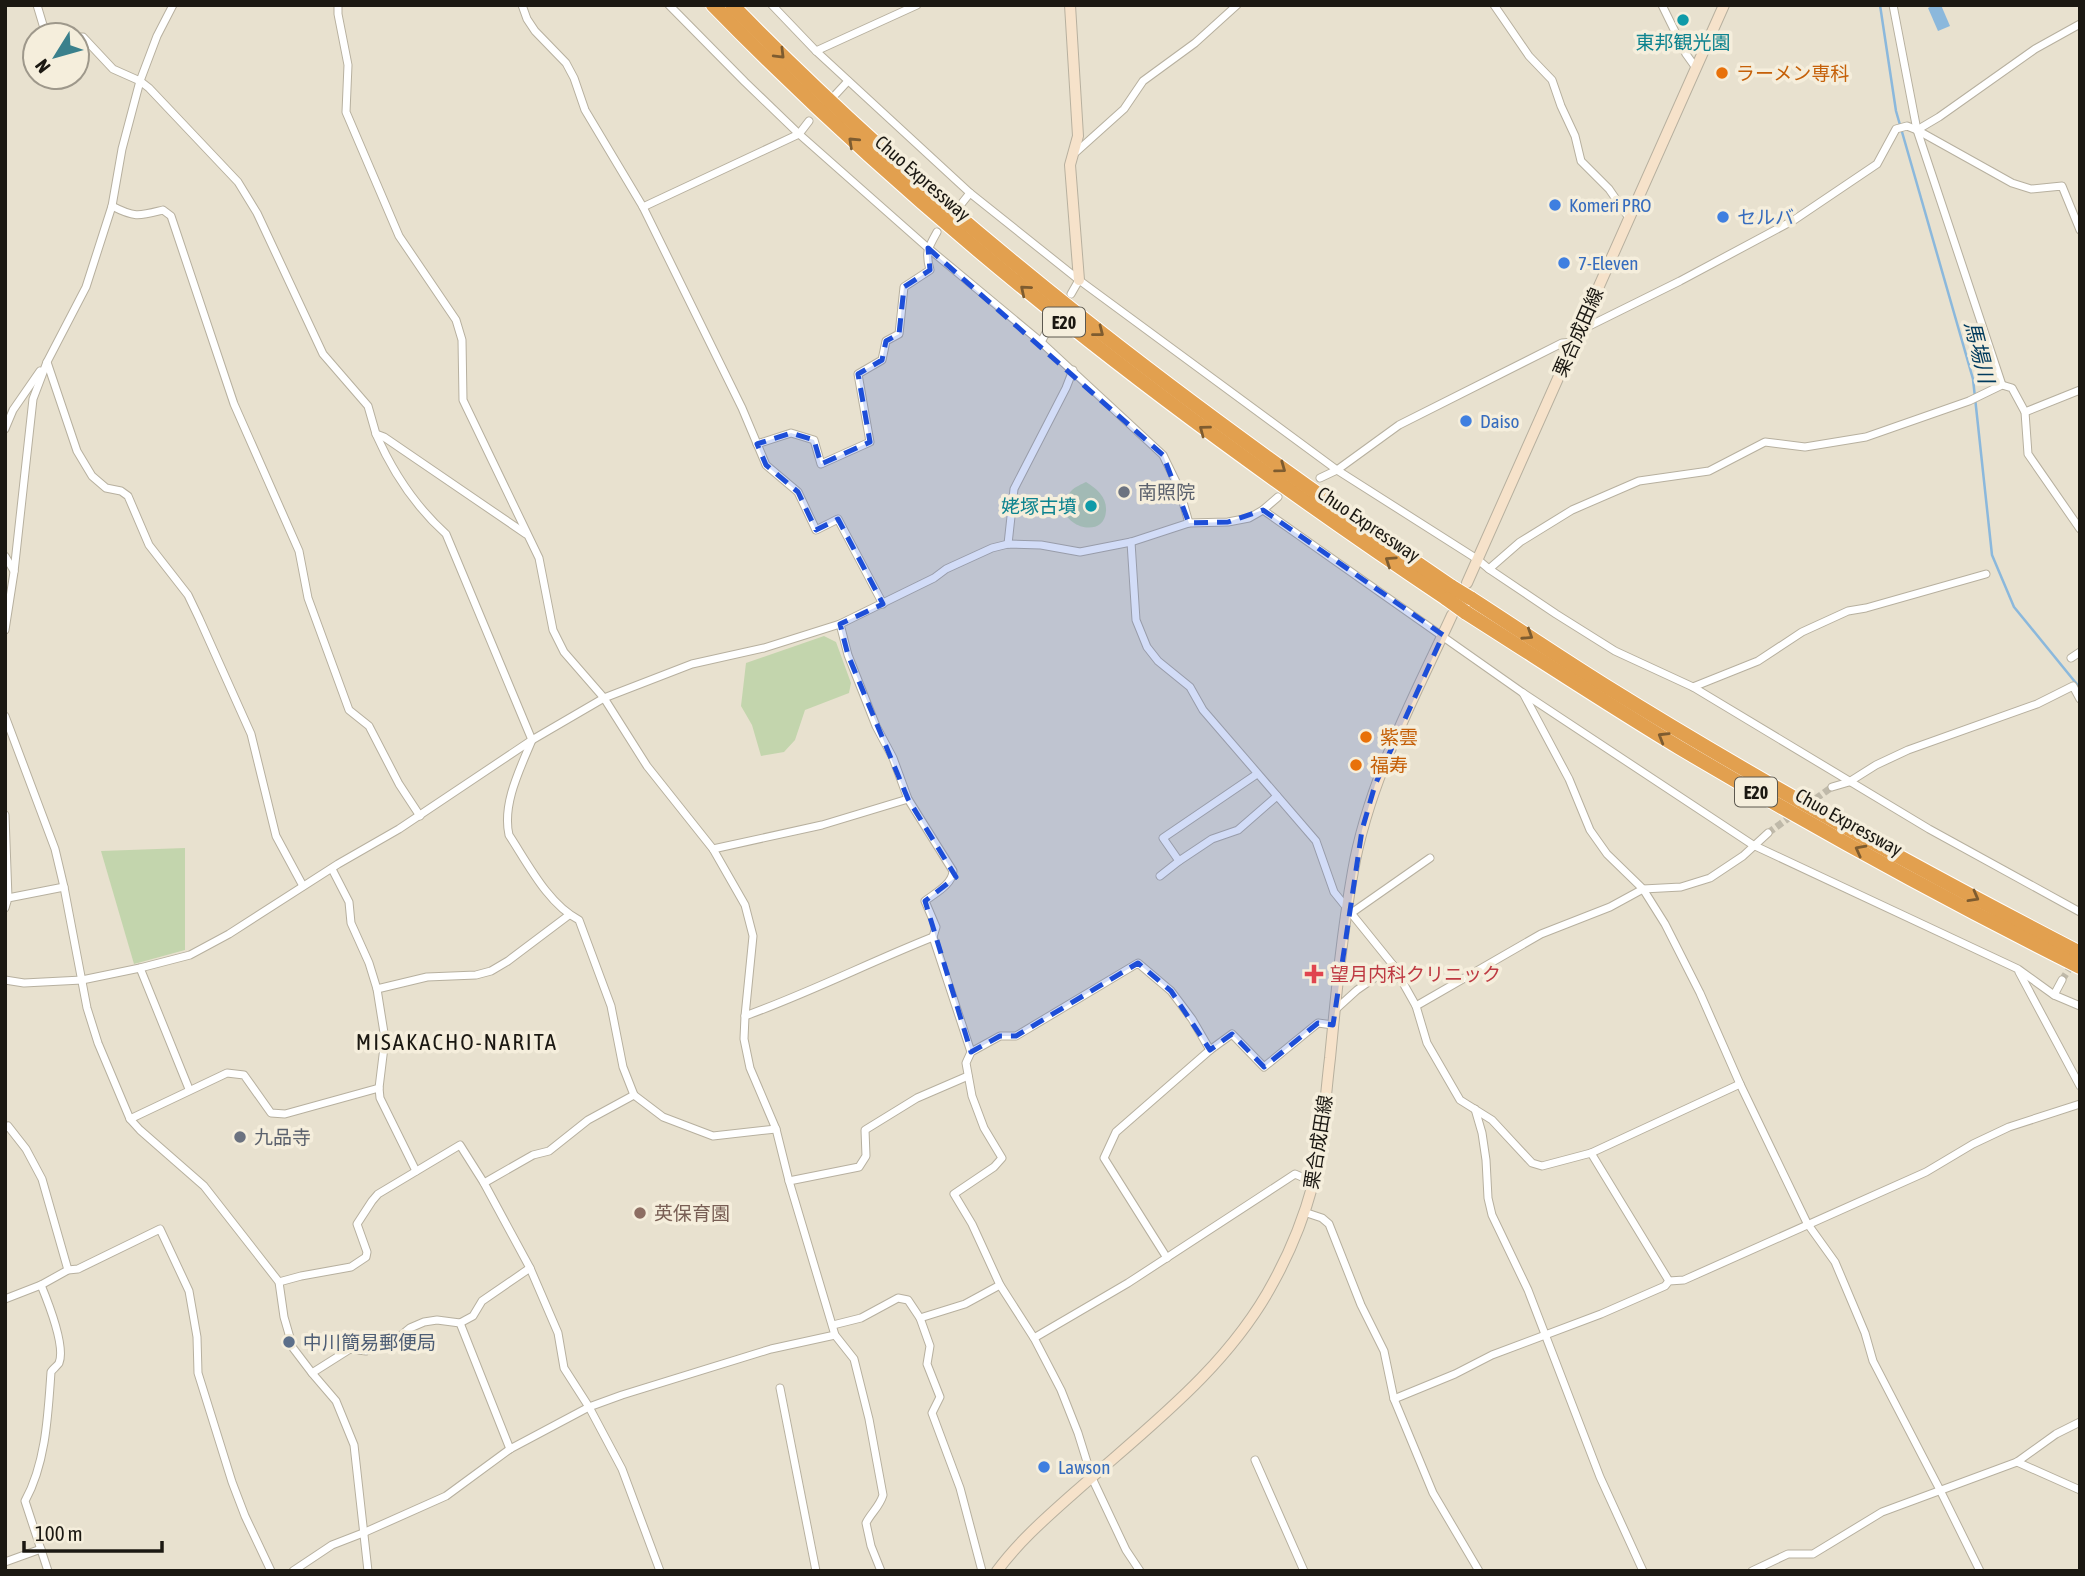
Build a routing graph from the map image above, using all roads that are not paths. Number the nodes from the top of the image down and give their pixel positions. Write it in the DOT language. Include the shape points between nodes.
graph roads {
  1 [pos="173,5"];
  2 [pos="338,5"];
  3 [pos="522,5"];
  4 [pos="669,5"];
  5 [pos="713,5"];
  6 [pos="732,5"];
  7 [pos="772,5"];
  8 [pos="917,5"];
  9 [pos="1070,5"];
  10 [pos="1237,5"];
  11 [pos="1494,5"];
  12 [pos="1662,5"];
  13 [pos="1724,5"];
  14 [pos="1892,5"];
  15 [pos="2080,24"];
  16 [pos="91,46"];
  17 [pos="816,51"];
  18 [pos="1696,68"];
  19 [pos="140,81"];
  20 [pos="848,81"];
  21 [pos="836,94"];
  22 [pos="809,121"];
  23 [pos="1917,130"];
  24 [pos="799,134"];
  25 [pos="1075,153"];
  26 [pos="970,193"];
  27 [pos="962,203"];
  28 [pos="112,206"];
  29 [pos="643,207"];
  30 [pos="1629,218"];
  31 [pos="2080,230"];
  32 [pos="937,232"];
  33 [pos="928,248"];
  34 [pos="1079,281"];
  35 [pos="1070,294"];
  36 [pos="1047,331"];
  37 [pos="1576,337"];
  38 [pos="1041,342"];
  39 [pos="47,362"];
  40 [pos="1073,370"];
  41 [pos="2002,385"];
  42 [pos="2080,390"];
  43 [pos="2025,412"];
  44 [pos="5,429"];
  45 [pos="376,434"];
  46 [pos="757,444"];
  47 [pos="1337,470"];
  48 [pos="1320,478"];
  49 [pos="1278,497"];
  50 [pos="1262,510"];
  51 [pos="1189,523"];
  52 [pos="2080,529"];
  53 [pos="526,534"];
  54 [pos="1131,542"];
  55 [pos="1008,544"];
  56 [pos="5,556"];
  57 [pos="1477,559"];
  58 [pos="1489,569"];
  59 [pos="14,572"];
  60 [pos="1986,574"];
  61 [pos="1467,583"];
  62 [pos="1449,593"];
  63 [pos="883,604"];
  64 [pos="1462,608"];
  65 [pos="840,624"];
  66 [pos="5,630"];
  67 [pos="1443,635"];
  68 [pos="2080,652"];
  69 [pos="2071,657"];
  70 [pos="1693,687"];
  71 [pos="1523,692"];
  72 [pos="604,698"];
  73 [pos="2080,699"];
  74 [pos="5,716"];
  75 [pos="532,740"];
  76 [pos="1257,774"];
  77 [pos="1849,782"];
  78 [pos="1832,787"];
  79 [pos="1277,796"];
  80 [pos="908,799"];
  81 [pos="5,816"];
  82 [pos="420,816"];
  83 [pos="1768,833"];
  84 [pos="1753,845"];
  85 [pos="713,849"];
  86 [pos="1430,858"];
  87 [pos="1179,861"];
  88 [pos="332,869"];
  89 [pos="1160,876"];
  90 [pos="303,886"];
  91 [pos="64,887"];
  92 [pos="1643,890"];
  93 [pos="8,898"];
  94 [pos="5,908"];
  95 [pos="1349,911"];
  96 [pos="2080,912"];
  97 [pos="569,915"];
  98 [pos="933,937"];
  99 [pos="2080,953"];
  100 [pos="1393,965"];
  101 [pos="2080,967"];
  102 [pos="140,968"];
  103 [pos="2018,969"];
  104 [pos="5,980"];
  105 [pos="82,980"];
  106 [pos="2062,980"];
  107 [pos="377,989"];
  108 [pos="2054,995"];
  109 [pos="1416,1006"];
  110 [pos="2080,1006"];
  111 [pos="1335,1010"];
  112 [pos="745,1016"];
  113 [pos="1333,1025"];
  114 [pos="1210,1049"];
  115 [pos="971,1052"];
  116 [pos="968,1076"];
  117 [pos="1740,1084"];
  118 [pos="2080,1086"];
  119 [pos="379,1088"];
  120 [pos="189,1089"];
  121 [pos="634,1095"];
  122 [pos="2080,1104"];
  123 [pos="1475,1109"];
  124 [pos="130,1119"];
  125 [pos="5,1128"];
  126 [pos="776,1129"];
  127 [pos="1591,1153"];
  128 [pos="416,1171"];
  129 [pos="789,1181"];
  130 [pos="1314,1182"];
  131 [pos="484,1183"];
  132 [pos="1304,1212"];
  133 [pos="1807,1223"];
  134 [pos="1167,1258"];
  135 [pos="530,1268"];
  136 [pos="68,1270"];
  137 [pos="1670,1280"];
  138 [pos="279,1282"];
  139 [pos="41,1285"];
  140 [pos="1000,1285"];
  141 [pos="5,1299"];
  142 [pos="920,1318"];
  143 [pos="460,1323"];
  144 [pos="832,1325"];
  145 [pos="835,1335"];
  146 [pos="1545,1335"];
  147 [pos="1034,1338"];
  148 [pos="312,1373"];
  149 [pos="780,1388"];
  150 [pos="1394,1399"];
  151 [pos="589,1407"];
  152 [pos="2080,1422"];
  153 [pos="510,1449"];
  154 [pos="1255,1460"];
  155 [pos="2017,1462"];
  156 [pos="1092,1478"];
  157 [pos="1940,1490"];
  158 [pos="2080,1490"];
  159 [pos="363,1533"];
  160 [pos="41,1549"];
  161 [pos="5,1562"];
  162 [pos="48,1571"];
  163 [pos="271,1571"];
  164 [pos="293,1571"];
  165 [pos="368,1571"];
  166 [pos="660,1571"];
  167 [pos="816,1571"];
  168 [pos="881,1571"];
  169 [pos="982,1571"];
  170 [pos="997,1571"];
  171 [pos="1140,1571"];
  172 [pos="1304,1571"];
  173 [pos="1479,1571"];
  174 [pos="1643,1571"];
  175 [pos="1752,1571"];
  176 [pos="1980,1571"];
  1 -- 19 [label="street"];
  2 -- 53 [label="street" via="348,65 346,112 399,236 456,320 462,340 463,400"];
  3 -- 29 [label="street" via="536,31 566,63 584,110"];
  4 -- 24 [label="street"];
  62 -- 5 [label="highway, Chuo Expressway / E20, one-way" via="1341,528 1129,374 937,217 770,64"];
  6 -- 62 [label="highway, Chuo Expressway / E20, one-way" via="861,132 1043,288"];
  7 -- 17 [label="street"];
  8 -- 17 [label="street"];
  9 -- 25 [label="main road" via="1078,136"];
  10 -- 25 [label="street" via="1143,81 1124,110"];
  11 -- 30 [label="street" via="1529,56 1552,80 1581,161"];
  12 -- 18 [label="street"];
  13 -- 18 [label="main road, 栗合成田線"];
  14 -- 23 [label="street"];
  15 -- 23 [label="street"];
  16 -- 19 [label="street" via="113,69"];
  17 -- 20 [label="street"];
  18 -- 30 [label="main road, 栗合成田線"];
  19 -- 28 [label="street"];
  19 -- 45 [label="street" via="238,182 323,354 368,406"];
  20 -- 21 [label="street"];
  20 -- 26 [label="street"];
  22 -- 24 [label="street"];
  23 -- 31 [label="street" via="2012,183 2031,190 2062,186"];
  23 -- 37 [label="street" via="1907,126 1896,129 1877,164 1794,220"];
  23 -- 41 [label="street"];
  24 -- 29 [label="street"];
  24 -- 33 [label="street"];
  25 -- 34 [label="main road" via="1070,165"];
  26 -- 27 [label="street"];
  26 -- 34 [label="street"];
  28 -- 39 [label="street" via="86,287"];
  28 -- 82 [label="street" via="128,214 163,210 171,216 234,404 299,551 308,598 349,709 369,726"];
  29 -- 46 [label="street"];
  30 -- 37 [label="main road, 栗合成田線"];
  32 -- 33 [label="street"];
  33 -- 38 [label="street"];
  33 -- 46 [label="street" via="930,270 904,287 899,334 886,341 882,360 858,374 870,442 821,464 814,440 791,433"];
  34 -- 35 [label="street"];
  34 -- 47 [label="street"];
  36 -- 38 [label="street"];
  37 -- 47 [label="street" via="1399,425"];
  37 -- 57 [label="main road, 栗合成田線"];
  38 -- 40 [label="street"];
  39 -- 44 [label="street"];
  39 -- 59 [label="street" via="33,399"];
  39 -- 90 [label="street" via="77,451 106,488 128,496 149,545 188,595 251,734 276,836"];
  40 -- 51 [label="street" via="1163,455 1180,488"];
  40 -- 55 [label="street" via="1014,489"];
  41 -- 43 [label="street" via="2012,388"];
  41 -- 58 [label="street" via="1866,437 1805,447 1765,442 1709,471 1639,481 1572,510 1520,542"];
  42 -- 43 [label="street"];
  43 -- 52 [label="street" via="2028,454"];
  45 -- 53 [label="street"];
  45 -- 75 [label="street" via="387,460 423,513 446,534"];
  46 -- 63 [label="street" via="765,465 798,492 816,530 838,519"];
  47 -- 48 [label="street"];
  47 -- 57 [label="street"];
  49 -- 50 [label="street"];
  50 -- 51 [label="street" via="1228,522"];
  50 -- 67 [label="street"];
  51 -- 54 [label="street"];
  53 -- 72 [label="street" via="539,558 553,630 564,652"];
  54 -- 55 [label="street" via="1080,552"];
  54 -- 76 [label="street" via="1136,620 1147,648 1190,687 1203,710"];
  55 -- 63 [label="street" via="946,569"];
  56 -- 59 [label="street"];
  57 -- 58 [label="street"];
  57 -- 61 [label="main road, 栗合成田線"];
  58 -- 70 [label="street" via="1615,650"];
  59 -- 66 [label="street"];
  60 -- 70 [label="street" via="1848,611 1802,632 1758,661"];
  62 -- 64 [label="highway, Chuo Expressway / E20, bridge"];
  63 -- 65 [label="street"];
  64 -- 67 [label="main road, 栗合成田線"];
  64 -- 99 [label="highway, Chuo Expressway / E20, one-way" via="1802,803"];
  101 -- 64 [label="highway, Chuo Expressway / E20, one-way" via="1749,788"];
  65 -- 72 [label="street" via="692,664"];
  65 -- 80 [label="street" via="848,655"];
  67 -- 71 [label="street"];
  67 -- 95 [label="main road, 栗合成田線" via="1375,785 1353,870"];
  68 -- 69 [label="street"];
  70 -- 77 [label="street"];
  71 -- 84 [label="street"];
  71 -- 92 [label="street" via="1590,830"];
  72 -- 75 [label="street"];
  72 -- 85 [label="street" via="647,766"];
  73 -- 77 [label="street" via="2073,687 1908,750"];
  74 -- 91 [label="street" via="55,849"];
  75 -- 82 [label="street"];
  75 -- 97 [label="street" via="511,795 506,824 509,835"];
  76 -- 79 [label="street"];
  76 -- 87 [label="street" via="1163,838"];
  77 -- 78 [label="street"];
  77 -- 96 [label="street"];
  79 -- 87 [label="street" via="1238,830 1212,839"];
  79 -- 95 [label="street" via="1316,842 1334,892"];
  80 -- 85 [label="street" via="822,825"];
  80 -- 98 [label="street" via="953,871 949,883 925,901 936,927"];
  81 -- 93 [label="street"];
  82 -- 88 [label="street"];
  83 -- 84 [label="street"];
  84 -- 92 [label="street" via="1710,878 1681,887"];
  84 -- 103 [label="street"];
  85 -- 112 [label="street" via="745,905 753,936"];
  86 -- 95 [label="street"];
  87 -- 89 [label="street"];
  88 -- 90 [label="street"];
  88 -- 107 [label="street" via="349,902 351,923"];
  90 -- 102 [label="street" via="190,955"];
  91 -- 93 [label="street"];
  91 -- 105 [label="street"];
  92 -- 109 [label="street" via="1541,934"];
  92 -- 117 [label="street" via="1700,993"];
  93 -- 94 [label="street"];
  95 -- 100 [label="street"];
  95 -- 111 [label="main road, 栗合成田線"];
  97 -- 107 [label="street" via="491,971 427,977"];
  97 -- 121 [label="street" via="579,920 611,1006"];
  98 -- 112 [label="street"];
  98 -- 115 [label="street"];
  100 -- 109 [label="street"];
  100 -- 111 [label="street"];
  102 -- 105 [label="street"];
  102 -- 120 [label="street"];
  103 -- 108 [label="street"];
  103 -- 118 [label="street"];
  104 -- 105 [label="street"];
  105 -- 124 [label="street" via="98,1043"];
  106 -- 108 [label="street"];
  107 -- 119 [label="street" via="385,1039"];
  108 -- 110 [label="street"];
  109 -- 123 [label="street" via="1427,1043 1448,1081 1460,1100"];
  111 -- 113 [label="main road, 栗合成田線"];
  112 -- 126 [label="street" via="750,1068"];
  113 -- 114 [label="street" via="1318,1023 1264,1067 1232,1034"];
  113 -- 130 [label="main road, 栗合成田線"];
  114 -- 115 [label="street" via="1171,991 1138,963 1016,1036 1000,1036"];
  114 -- 134 [label="street" via="1116,1132 1104,1158"];
  115 -- 116 [label="street" via="966,1063"];
  116 -- 129 [label="street" via="917,1098 865,1130 866,1156 859,1167"];
  116 -- 140 [label="street" via="984,1128 1002,1158 954,1194"];
  117 -- 127 [label="street"];
  117 -- 133 [label="street"];
  119 -- 120 [label="street" via="285,1114 271,1114 244,1075 227,1073"];
  119 -- 128 [label="street"];
  120 -- 124 [label="street"];
  121 -- 126 [label="street" via="663,1117 713,1136"];
  121 -- 131 [label="street" via="588,1119 549,1151"];
  122 -- 133 [label="street" via="2009,1126 1926,1172"];
  123 -- 127 [label="street" via="1492,1120 1532,1164 1542,1167"];
  123 -- 146 [label="street" via="1492,1215"];
  124 -- 138 [label="street" via="204,1186"];
  125 -- 136 [label="street" via="8,1126 26,1150 42,1179"];
  126 -- 129 [label="street"];
  127 -- 137 [label="street"];
  128 -- 131 [label="street" via="460,1145"];
  128 -- 138 [label="street" via="372,1200 357,1224 366,1257 351,1267"];
  129 -- 144 [label="street"];
  130 -- 132 [label="main road, 栗合成田線"];
  130 -- 134 [label="street" via="1295,1174"];
  131 -- 135 [label="street"];
  132 -- 150 [label="street" via="1329,1224 1360,1305 1384,1350"];
  132 -- 156 [label="main road, 栗合成田線" via="1274,1282 1231,1347 1192,1389"];
  133 -- 137 [label="street" via="1684,1280"];
  133 -- 157 [label="street" via="1835,1262 1873,1361"];
  134 -- 147 [label="street"];
  135 -- 143 [label="street" via="482,1301 473,1316"];
  135 -- 151 [label="street" via="558,1333 564,1368"];
  136 -- 139 [label="street"];
  136 -- 163 [label="street" via="160,1229 189,1291 198,1373 232,1482"];
  137 -- 146 [label="street"];
  138 -- 148 [label="street" via="293,1348"];
  139 -- 141 [label="street"];
  139 -- 160 [label="street" via="61,1350 51,1372 40,1460 25,1501"];
  140 -- 142 [label="street" via="965,1304"];
  140 -- 147 [label="street"];
  142 -- 144 [label="street" via="908,1300 898,1298 861,1318"];
  142 -- 169 [label="street" via="930,1346 927,1364 940,1397 932,1413 960,1488"];
  143 -- 148 [label="street" via="424,1322 366,1351 351,1349"];
  143 -- 153 [label="street"];
  144 -- 145 [label="street"];
  145 -- 151 [label="street" via="771,1349"];
  145 -- 168 [label="street" via="854,1359 869,1419 883,1495 866,1523"];
  146 -- 150 [label="street"];
  146 -- 174 [label="street" via="1600,1477"];
  147 -- 156 [label="street" via="1061,1390"];
  148 -- 159 [label="street" via="336,1401 354,1445"];
  149 -- 167 [label="street"];
  150 -- 173 [label="street" via="1433,1493"];
  151 -- 153 [label="street"];
  151 -- 166 [label="street" via="622,1469"];
  152 -- 155 [label="street"];
  153 -- 159 [label="street" via="446,1496"];
  154 -- 172 [label="street"];
  155 -- 157 [label="street"];
  155 -- 158 [label="street"];
  156 -- 170 [label="main road, 栗合成田線" via="1030,1533"];
  156 -- 171 [label="street"];
  157 -- 175 [label="street" via="1882,1512 1813,1554 1788,1554"];
  157 -- 176 [label="street"];
  159 -- 164 [label="street" via="332,1545"];
  159 -- 165 [label="street"];
  160 -- 161 [label="street"];
  160 -- 162 [label="street"];
}
